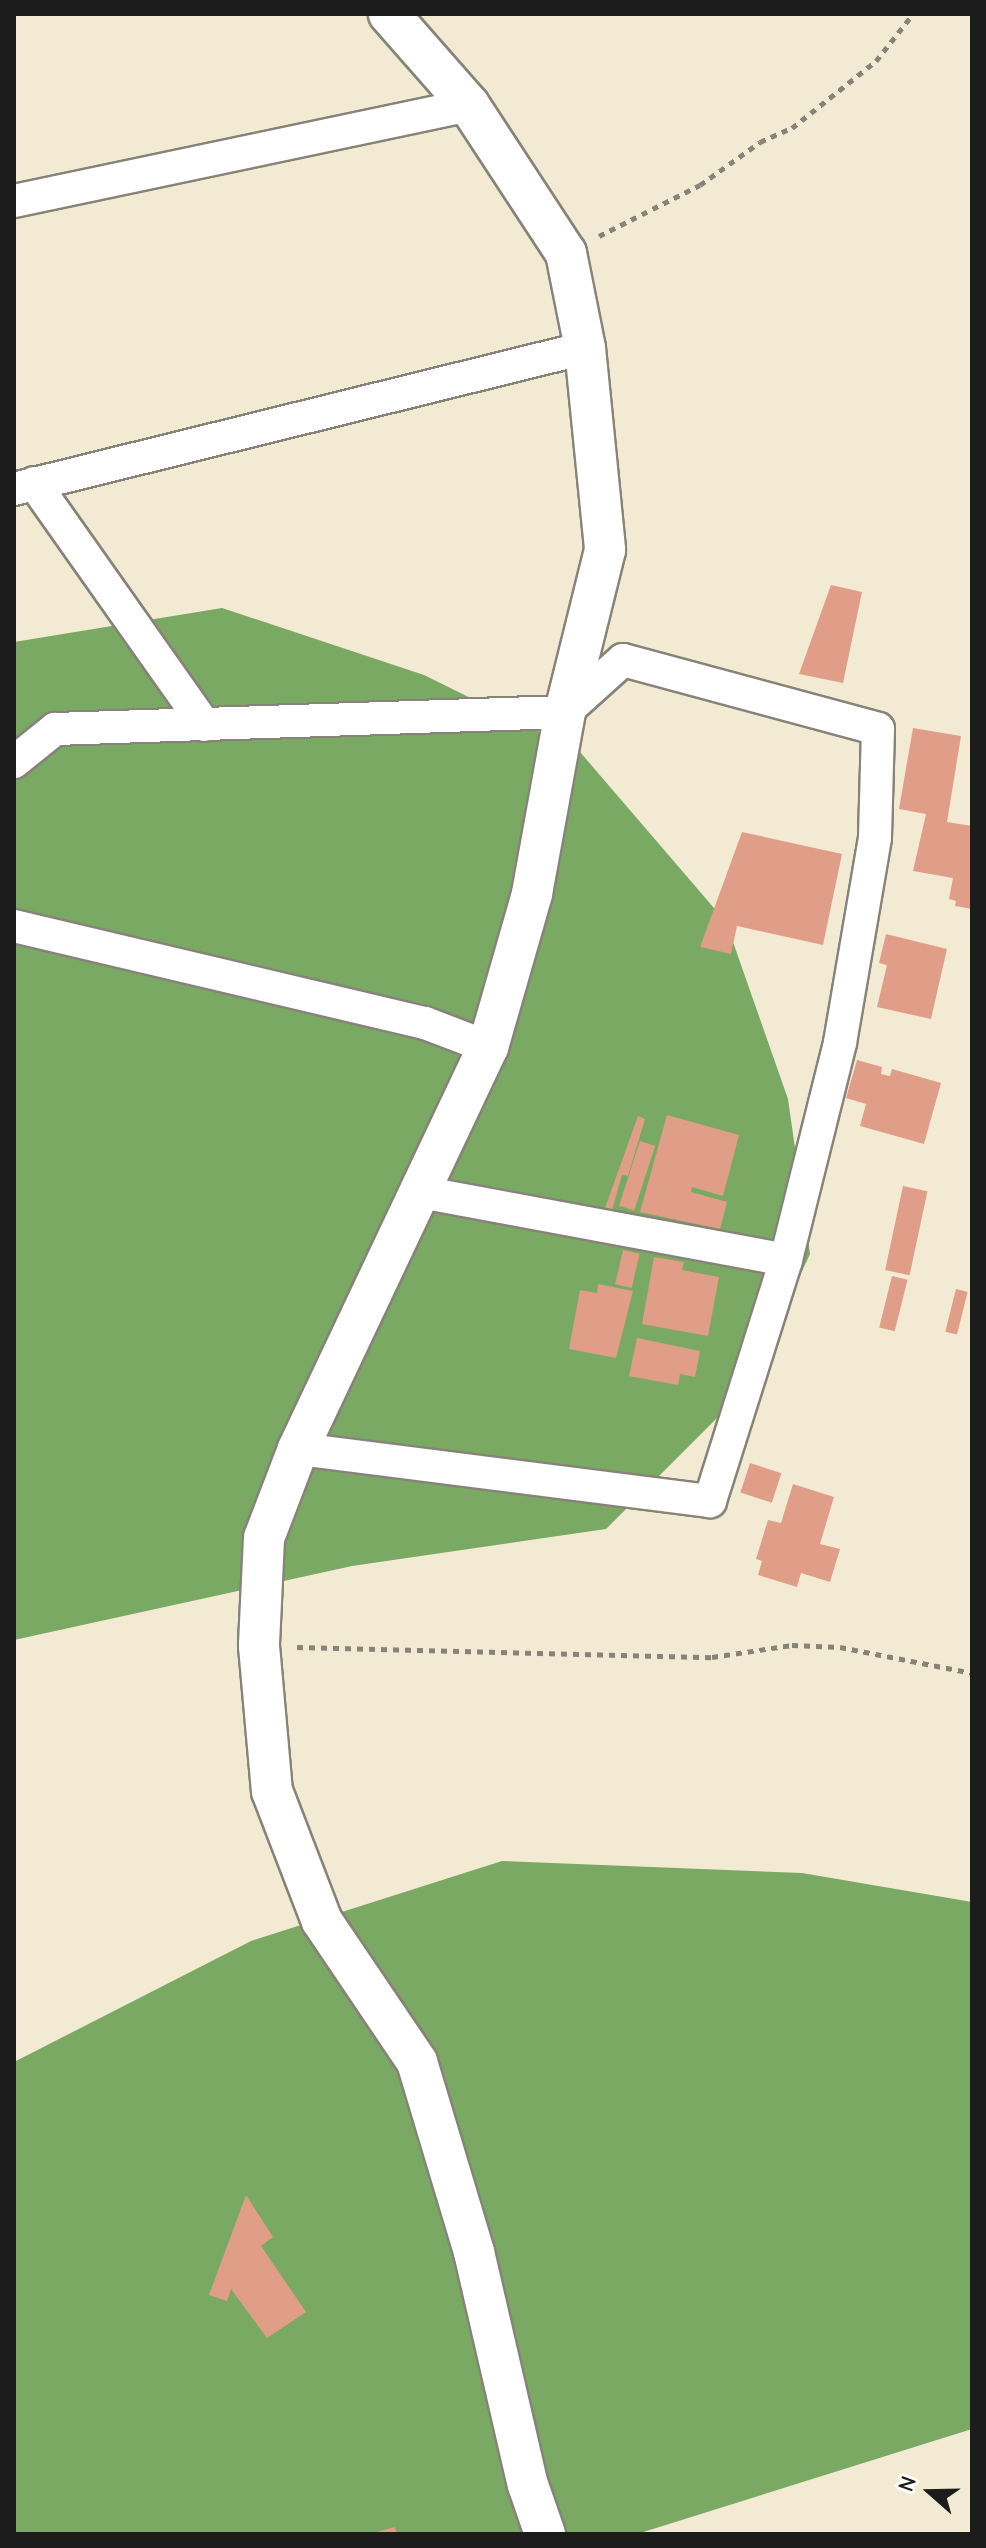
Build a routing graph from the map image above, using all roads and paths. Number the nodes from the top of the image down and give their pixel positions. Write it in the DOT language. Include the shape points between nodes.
graph roads {
  1 [pos="389,14"];
  2 [pos="913,14"];
  3 [pos="469,105"];
  4 [pos="14,201"];
  5 [pos="566,253"];
  6 [pos="585,348"];
  7 [pos="24,486"];
  8 [pos="565,712"];
  9 [pos="205,725"];
  10 [pos="14,762"];
  11 [pos="14,926"];
  12 [pos="488,1047"];
  13 [pos="420,1192"];
  14 [pos="786,1260"];
  15 [pos="298,1449"];
  16 [pos="259,1646"];
  17 [pos="972,1673"];
  18 [pos="545,2534"];
  1 -- 3 [label="street"];
  2 -- 5 [label="path" via="876,61 792,128 760,142 700,185"];
  3 -- 4 [label="street"];
  3 -- 5 [label="street"];
  5 -- 6 [label="street"];
  6 -- 7 [label="street"];
  6 -- 8 [label="street" via="605,550"];
  7 -- 9 [label="street"];
  8 -- 9 [label="street"];
  8 -- 12 [label="street" via="532,894"];
  8 -- 14 [label="street" via="623,660 878,729 875,838 840,1043"];
  9 -- 10 [label="street" via="55,729"];
  11 -- 12 [label="street" via="425,1023"];
  12 -- 13 [label="street"];
  13 -- 14 [label="street"];
  13 -- 15 [label="street"];
  14 -- 15 [label="street" via="710,1501"];
  15 -- 16 [label="street" via="264,1538"];
  16 -- 17 [label="path" via="712,1657 792,1645 840,1647"];
  16 -- 18 [label="street" via="272,1791 322,1921 417,2062 474,2252 528,2485"];
}
